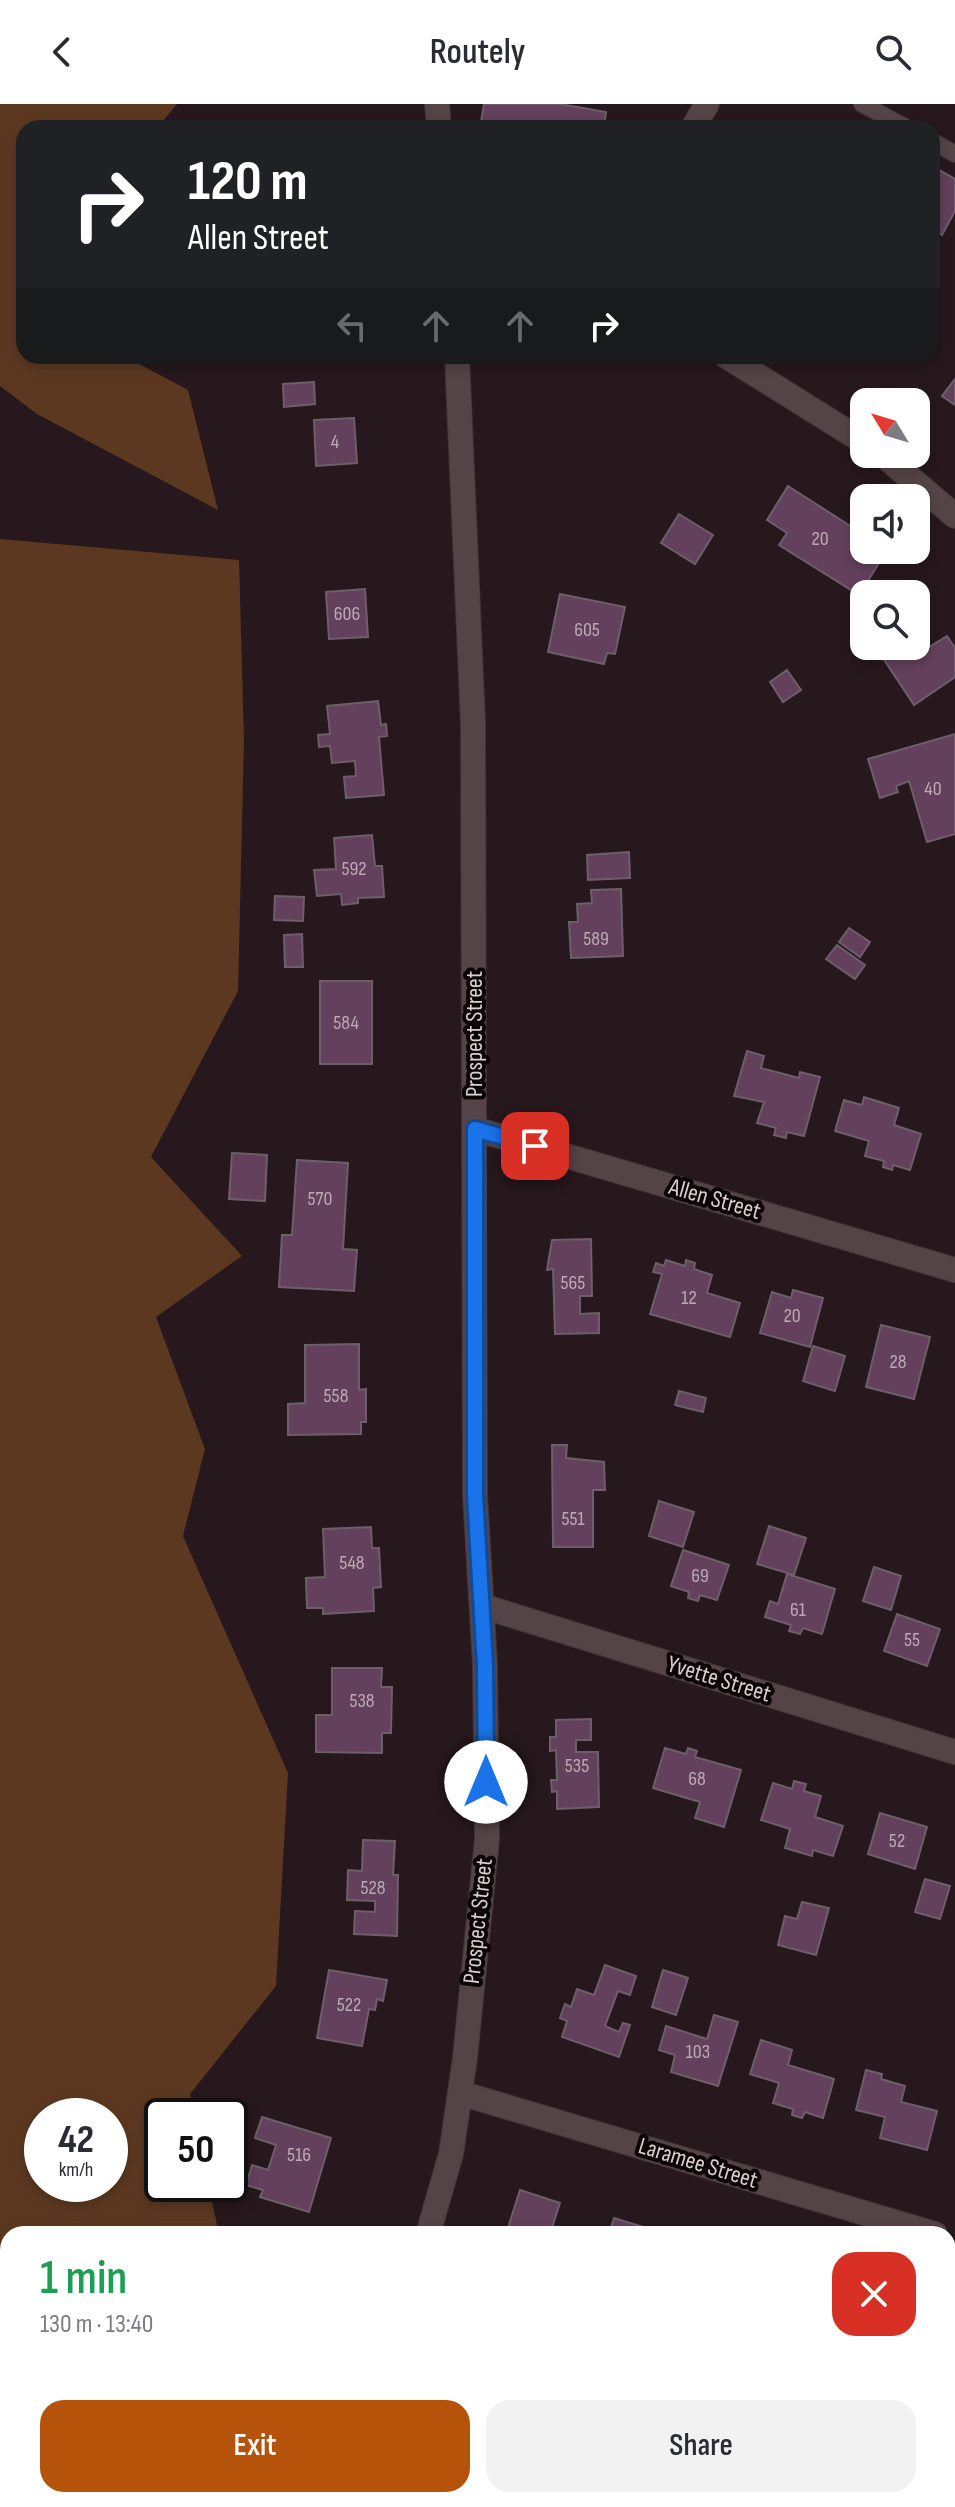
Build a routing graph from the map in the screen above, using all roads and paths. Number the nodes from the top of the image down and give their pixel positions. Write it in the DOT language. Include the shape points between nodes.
graph roads {
  1 [pos="862,104"];
  2 [pos="892,120"];
  3 [pos="457,364"];
  4 [pos="739,364"];
  5 [pos="850,433"];
  6 [pos="898,468"];
  7 [pos="955,516"];
  8 [pos="475,1129"];
  9 [pos="955,1270"];
  10 [pos="482,1606"];
  11 [pos="955,1752"];
  12 [pos="460,2093"];
  13 [pos="430,2226"];
  14 [pos="908,2226"];
  1 -- 2 [label="lane"];
  3 -- 8 [label="main road, Prospect Street" via="473,723"];
  4 -- 5 [label="main road"];
  6 -- 7 [label="main road"];
  8 -- 9 [label="main road, Allen Street"];
  8 -- 10 [label="main road, Prospect Street" via="475,1494"];
  10 -- 11 [label="main road, Yvette Street"];
  10 -- 12 [label="main road, Prospect Street" via="487,1839"];
  12 -- 13 [label="main road, Prospect Street" via="451,2154"];
  12 -- 14 [label="main road, Laramee Street"];
}
